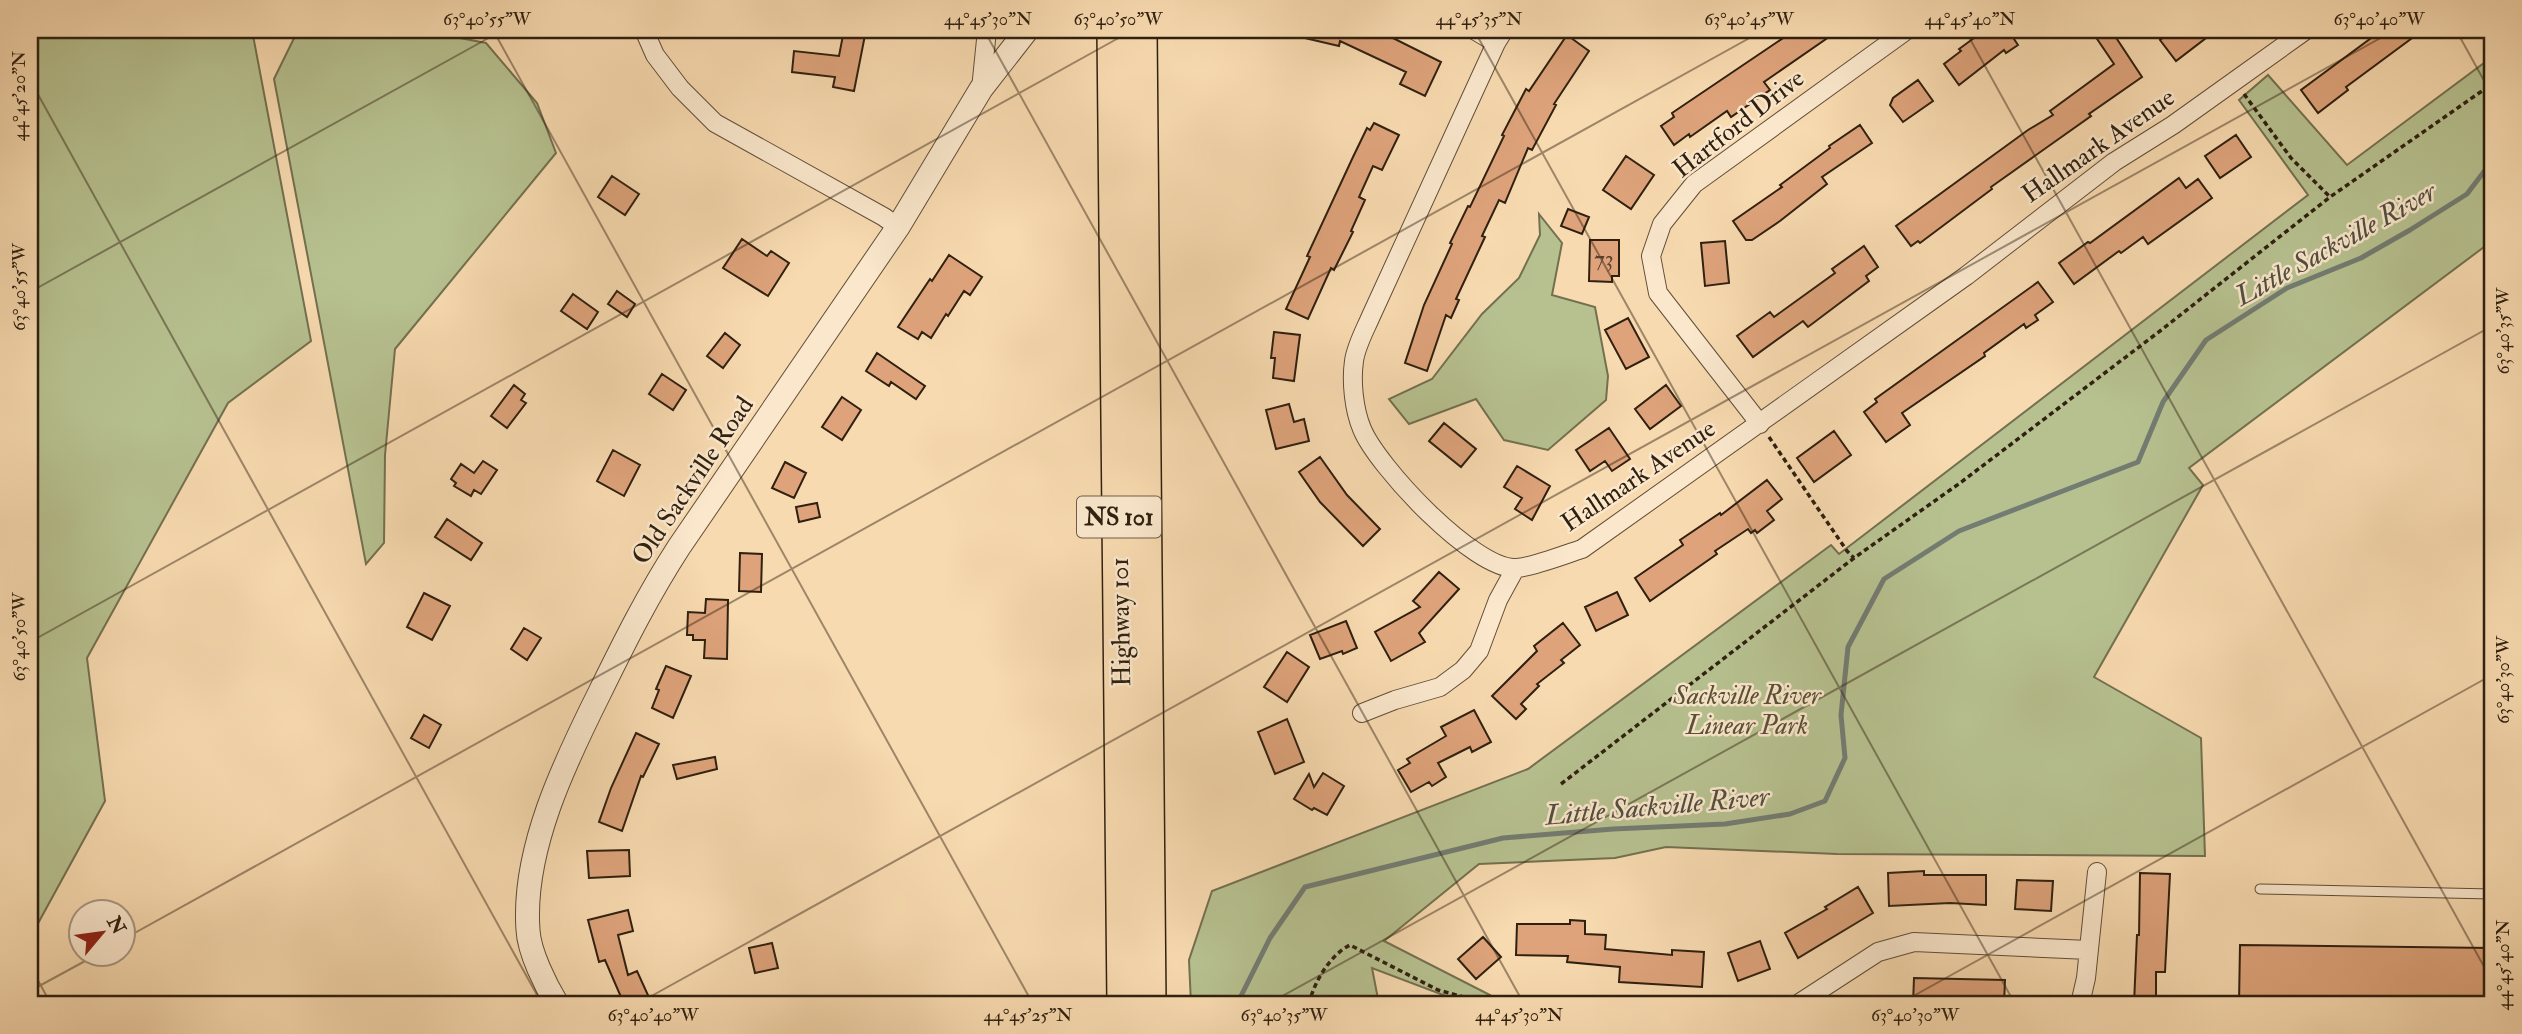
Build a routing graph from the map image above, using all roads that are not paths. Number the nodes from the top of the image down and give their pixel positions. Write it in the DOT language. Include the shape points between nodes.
graph roads {
  1 [pos="644,30"];
  2 [pos="987,30"];
  3 [pos="1027,30"];
  4 [pos="1114,30"];
  5 [pos="1140,30"];
  6 [pos="1475,30"];
  7 [pos="1907,30"];
  8 [pos="2306,30"];
  9 [pos="1500,36"];
  10 [pos="981,89"];
  11 [pos="898,227"];
  12 [pos="1760,424"];
  13 [pos="1515,569"];
  14 [pos="1362,713"];
  15 [pos="2097,872"];
  16 [pos="2260,889"];
  17 [pos="2492,894"];
  18 [pos="2089,950"];
  19 [pos="557,1004"];
  20 [pos="1124,1004"];
  21 [pos="1149,1004"];
  22 [pos="1798,1004"];
  23 [pos="2080,1004"];
  1 -- 11 [label="street" via="655,55 680,88 715,123"];
  2 -- 10 [label="street"];
  3 -- 10 [label="street, Old Sackville Road"];
  4 -- 20 [label="highway, Highway 101 / NS 101"];
  5 -- 21 [label="highway, Highway 101 / NS 101"];
  6 -- 9 [label="street"];
  7 -- 12 [label="street, Hartford Drive" via="1694,184 1662,224 1651,256 1658,293"];
  8 -- 12 [label="street, Hallmark Avenue" via="2114,162 1966,276"];
  9 -- 13 [label="street" via="1371,316 1354,360 1354,393 1362,429 1386,467 1460,541 1483,559"];
  10 -- 11 [label="street, Old Sackville Road"];
  11 -- 19 [label="street, Old Sackville Road" via="652,589 573,748 542,824 530,880 528,932 544,983"];
  12 -- 13 [label="street, Hallmark Avenue" via="1582,549"];
  13 -- 14 [label="street" via="1479,651 1463,670 1440,687"];
  15 -- 18 [label="street"];
  16 -- 17 [label="lane"];
  18 -- 22 [label="street" via="1914,942 1878,952"];
  18 -- 23 [label="street"];
}
